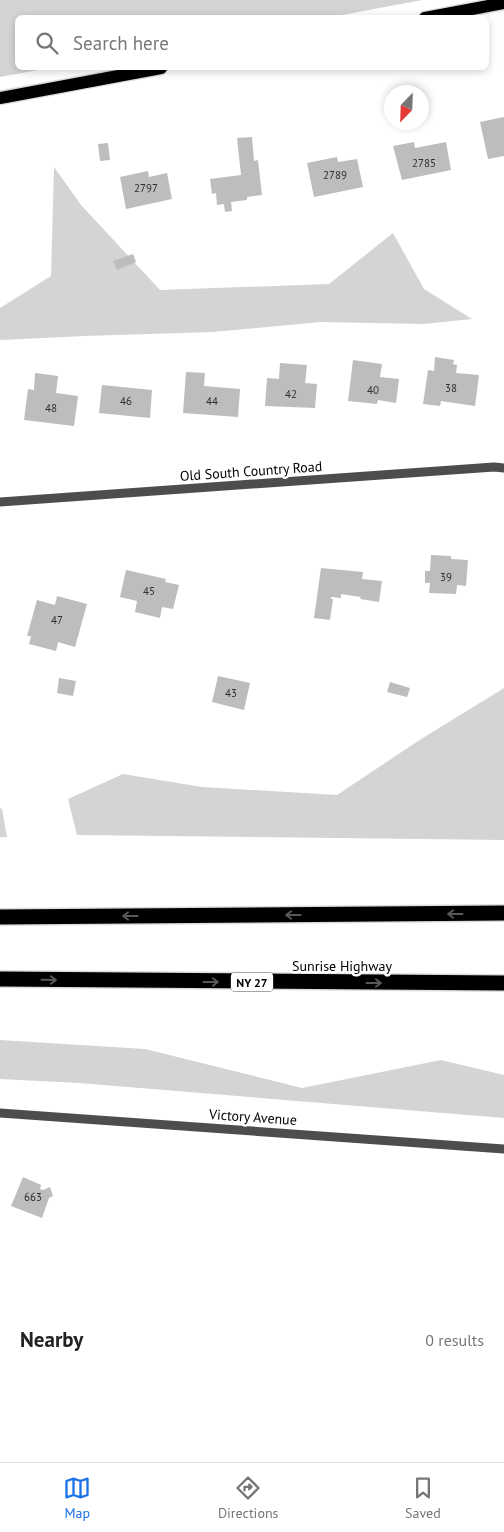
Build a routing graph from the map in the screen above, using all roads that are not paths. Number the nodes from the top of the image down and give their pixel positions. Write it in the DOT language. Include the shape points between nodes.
graph roads {
  1 [pos="504,3"];
  2 [pos="441,15"];
  3 [pos="149,70"];
  4 [pos="0,98"];
  5 [pos="504,468"];
  6 [pos="0,502"];
  7 [pos="504,913"];
  8 [pos="0,917"];
  9 [pos="0,979"];
  10 [pos="504,983"];
  11 [pos="0,1113"];
  12 [pos="504,1149"];
  1 -- 2 [label="main road"];
  3 -- 4 [label="main road"];
  5 -- 6 [label="street, Old South Country Road"];
  7 -- 8 [label="highway, one-way"];
  9 -- 10 [label="highway, Sunrise Highway / NY 27, one-way"];
  11 -- 12 [label="street, Victory Avenue"];
}
